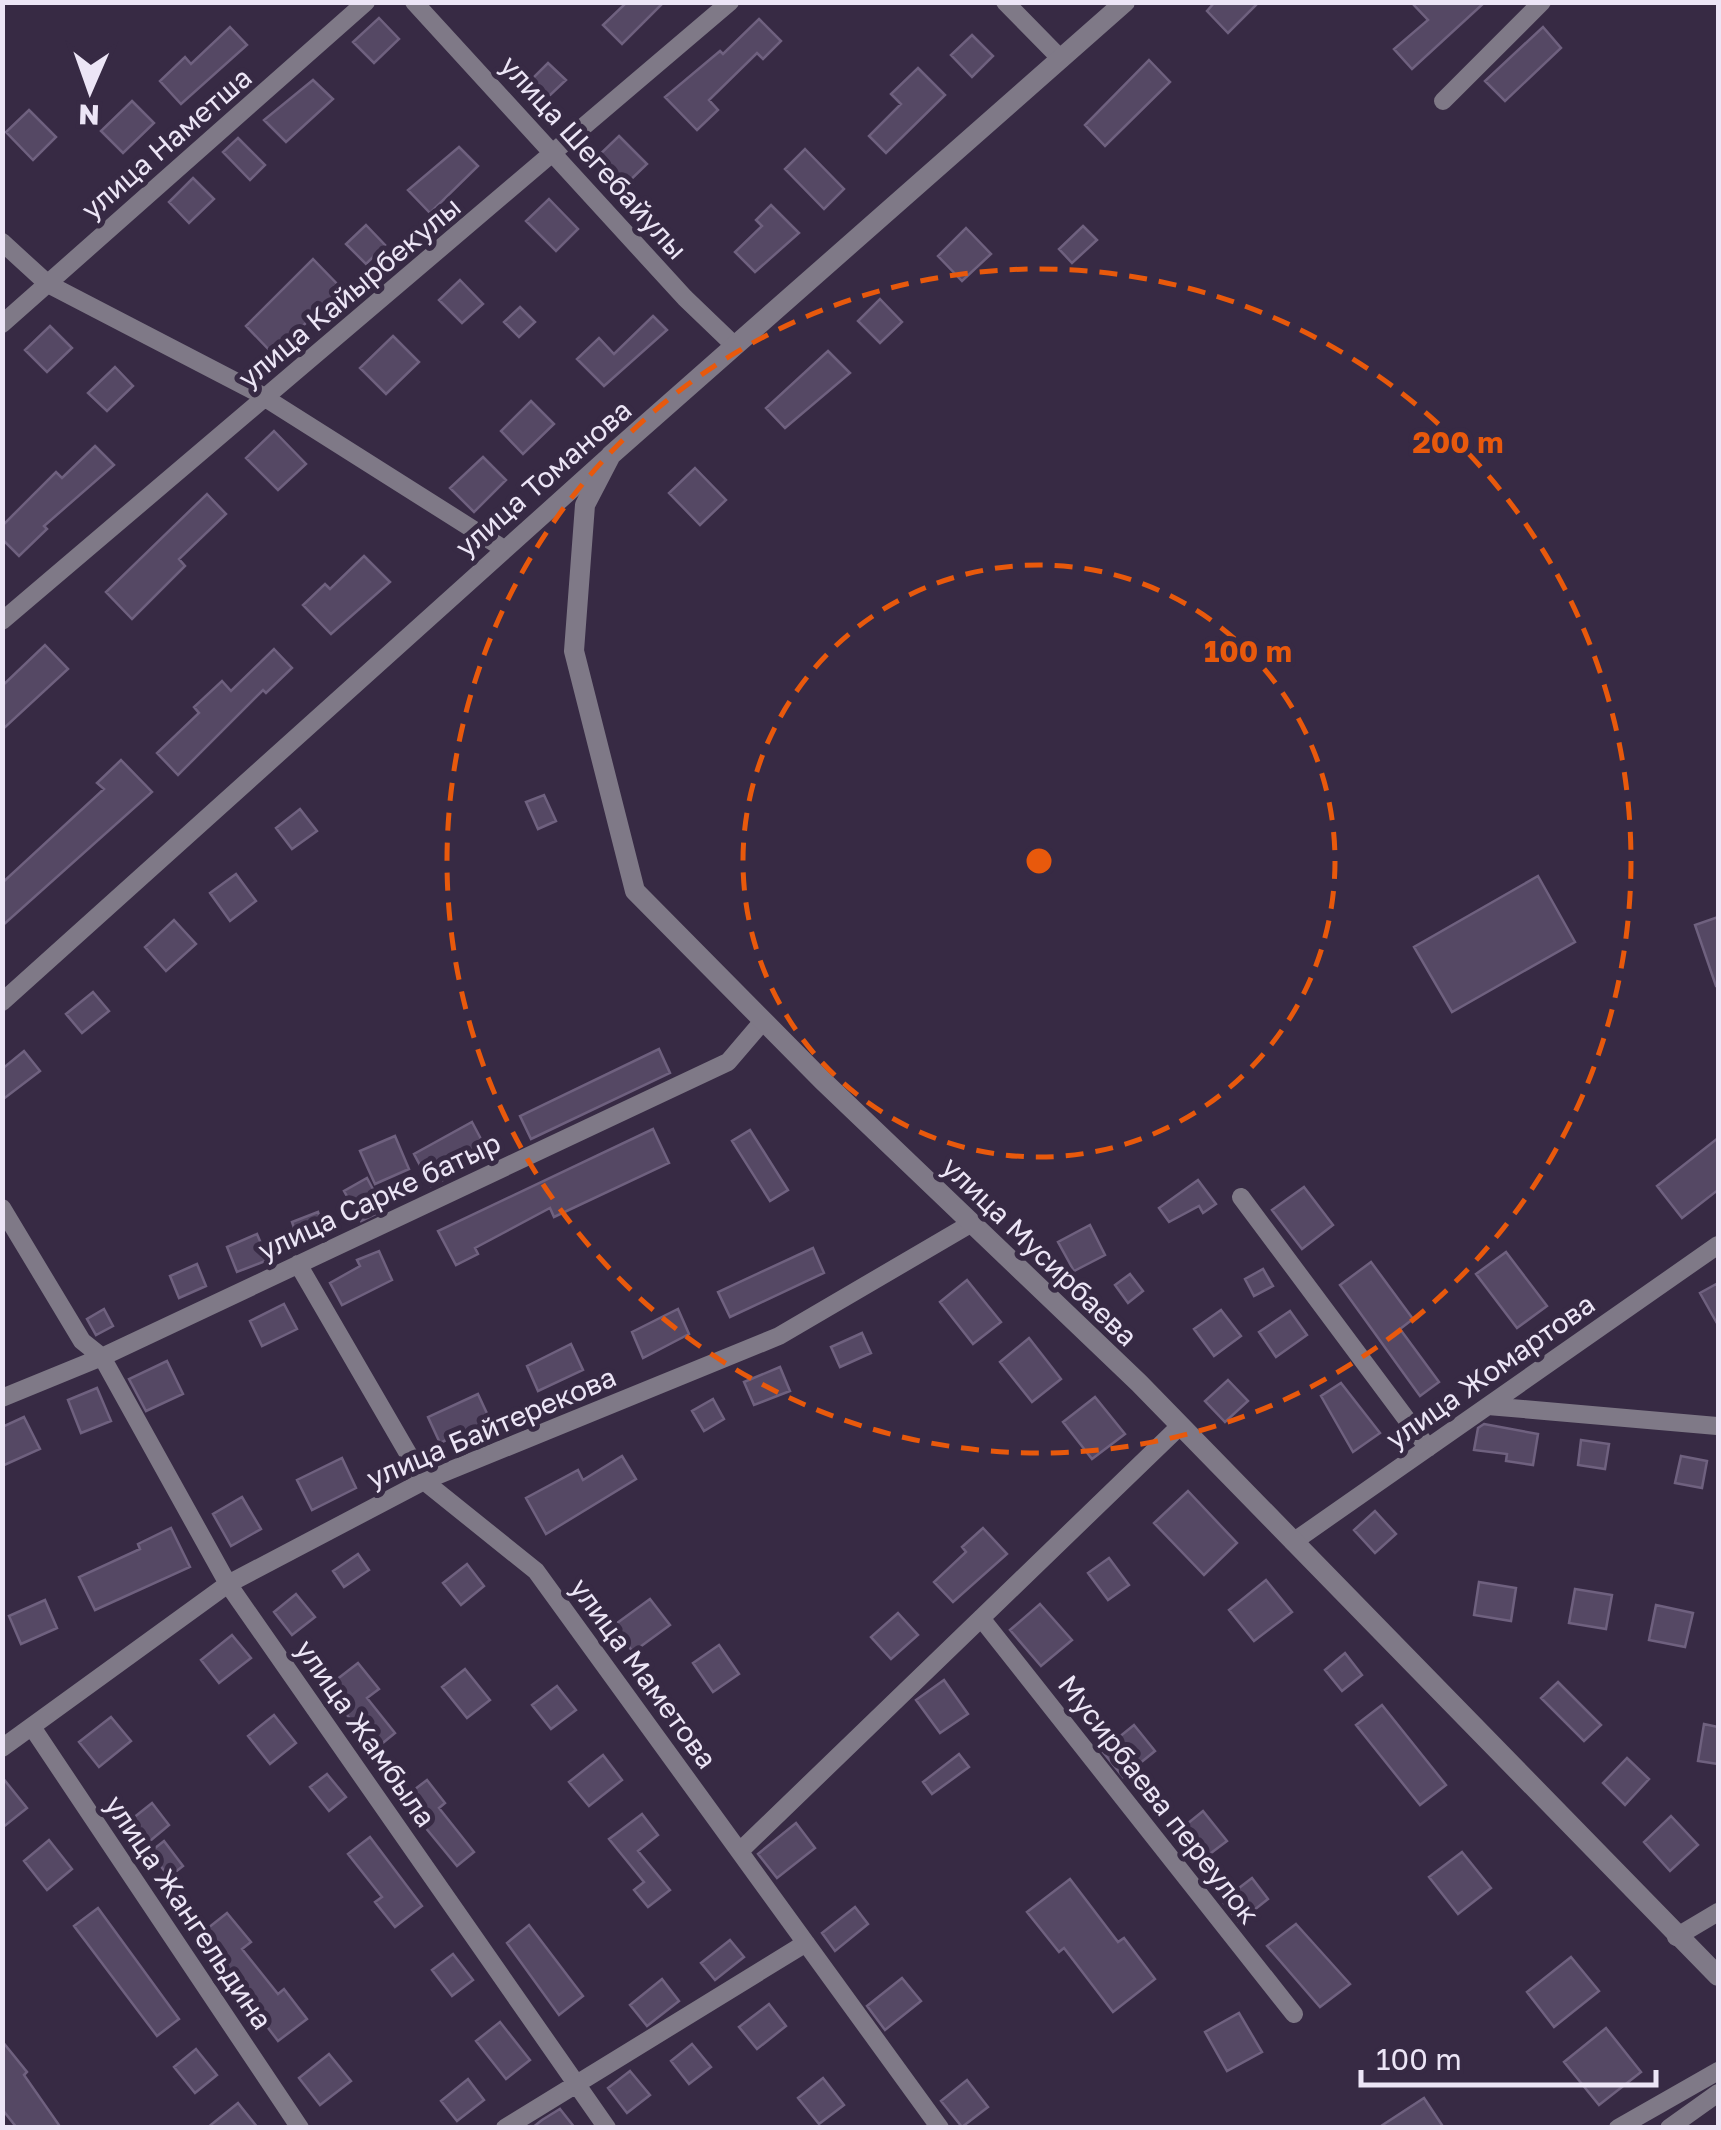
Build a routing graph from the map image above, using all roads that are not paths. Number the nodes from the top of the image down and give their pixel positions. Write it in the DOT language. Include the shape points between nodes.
graph roads {
  1 [pos="366,2"];
  2 [pos="414,2"];
  3 [pos="730,2"];
  4 [pos="1005,2"];
  5 [pos="1125,2"];
  6 [pos="1542,2"];
  7 [pos="1061,59"];
  8 [pos="1443,100"];
  9 [pos="554,153"];
  10 [pos="2,242"];
  11 [pos="48,284"];
  12 [pos="2,324"];
  13 [pos="735,346"];
  14 [pos="266,399"];
  15 [pos="611,455"];
  16 [pos="504,549"];
  17 [pos="2,621"];
  18 [pos="2,1002"];
  19 [pos="764,1020"];
  20 [pos="1241,1197"];
  21 [pos="2,1208"];
  22 [pos="972,1223"];
  23 [pos="1718,1245"];
  24 [pos="298,1264"];
  25 [pos="102,1357"];
  26 [pos="2,1398"];
  27 [pos="1488,1406"];
  28 [pos="1180,1426"];
  29 [pos="1717,1426"];
  30 [pos="1428,1448"];
  31 [pos="424,1481"];
  32 [pos="1293,1542"];
  33 [pos="228,1584"];
  34 [pos="981,1618"];
  35 [pos="32,1727"];
  36 [pos="2,1748"];
  37 [pos="740,1852"];
  38 [pos="1718,1912"];
  39 [pos="1676,1938"];
  40 [pos="806,1943"];
  41 [pos="1718,1976"];
  42 [pos="1294,2014"];
  43 [pos="1718,2070"];
  44 [pos="575,2082"];
  45 [pos="1718,2093"];
  46 [pos="300,2128"];
  47 [pos="505,2128"];
  48 [pos="607,2128"];
  49 [pos="940,2128"];
  50 [pos="1618,2128"];
  51 [pos="1669,2128"];
  1 -- 11 [label="street, улица Наметша"];
  2 -- 9 [label="street, улица Шегебайулы"];
  3 -- 9 [label="street, улица Кайырбекулы"];
  4 -- 7 [label="street"];
  5 -- 7 [label="street, улица Томанова"];
  6 -- 8 [label="street"];
  7 -- 13 [label="street, улица Томанова"];
  9 -- 13 [label="street, улица Шегебайулы"];
  9 -- 14 [label="street, улица Кайырбекулы"];
  10 -- 11 [label="street"];
  11 -- 12 [label="street, улица Наметша"];
  11 -- 14 [label="street"];
  13 -- 15 [label="street, улица Томанова"];
  14 -- 16 [label="street"];
  14 -- 17 [label="street, улица Кайырбекулы"];
  15 -- 16 [label="street, улица Томанова"];
  15 -- 19 [label="street, улица Мусирбаева" via="585,505 574,651 636,891"];
  16 -- 18 [label="street, улица Томанова"];
  19 -- 22 [label="street, улица Мусирбаева"];
  19 -- 24 [label="street, улица Сарке батыр" via="728,1062"];
  20 -- 30 [label="street"];
  21 -- 25 [label="street, улица Жамбыла" via="82,1340"];
  22 -- 28 [label="street, улица Мусирбаева"];
  22 -- 31 [label="street, улица Байтерекова" via="779,1336"];
  23 -- 27 [label="street, улица Жомартова"];
  24 -- 25 [label="street, улица Сарке батыр"];
  24 -- 31 [label="street, улица Маметова"];
  25 -- 26 [label="street, улица Сарке батыр"];
  25 -- 33 [label="street, улица Жамбыла"];
  27 -- 29 [label="street"];
  27 -- 30 [label="street, улица Жомартова"];
  28 -- 32 [label="street, улица Мусирбаева"];
  28 -- 34 [label="street"];
  30 -- 32 [label="street, улица Жомартова"];
  31 -- 33 [label="street, улица Байтерекова"];
  31 -- 37 [label="street, улица Маметова" via="536,1571"];
  32 -- 39 [label="street, улица Мусирбаева"];
  33 -- 35 [label="street, улица Байтерекова"];
  33 -- 44 [label="street, улица Жамбыла"];
  34 -- 37 [label="street"];
  34 -- 42 [label="street, Мусирбаева переулок"];
  35 -- 36 [label="street, улица Байтерекова"];
  35 -- 46 [label="street, улица Жангельдина"];
  37 -- 40 [label="street, улица Маметова"];
  38 -- 39 [label="street"];
  39 -- 41 [label="street, улица Мусирбаева"];
  40 -- 44 [label="street"];
  40 -- 49 [label="street, улица Маметова"];
  43 -- 50 [label="street"];
  44 -- 47 [label="street"];
  44 -- 48 [label="street, улица Жамбыла"];
  45 -- 51 [label="street"];
}
